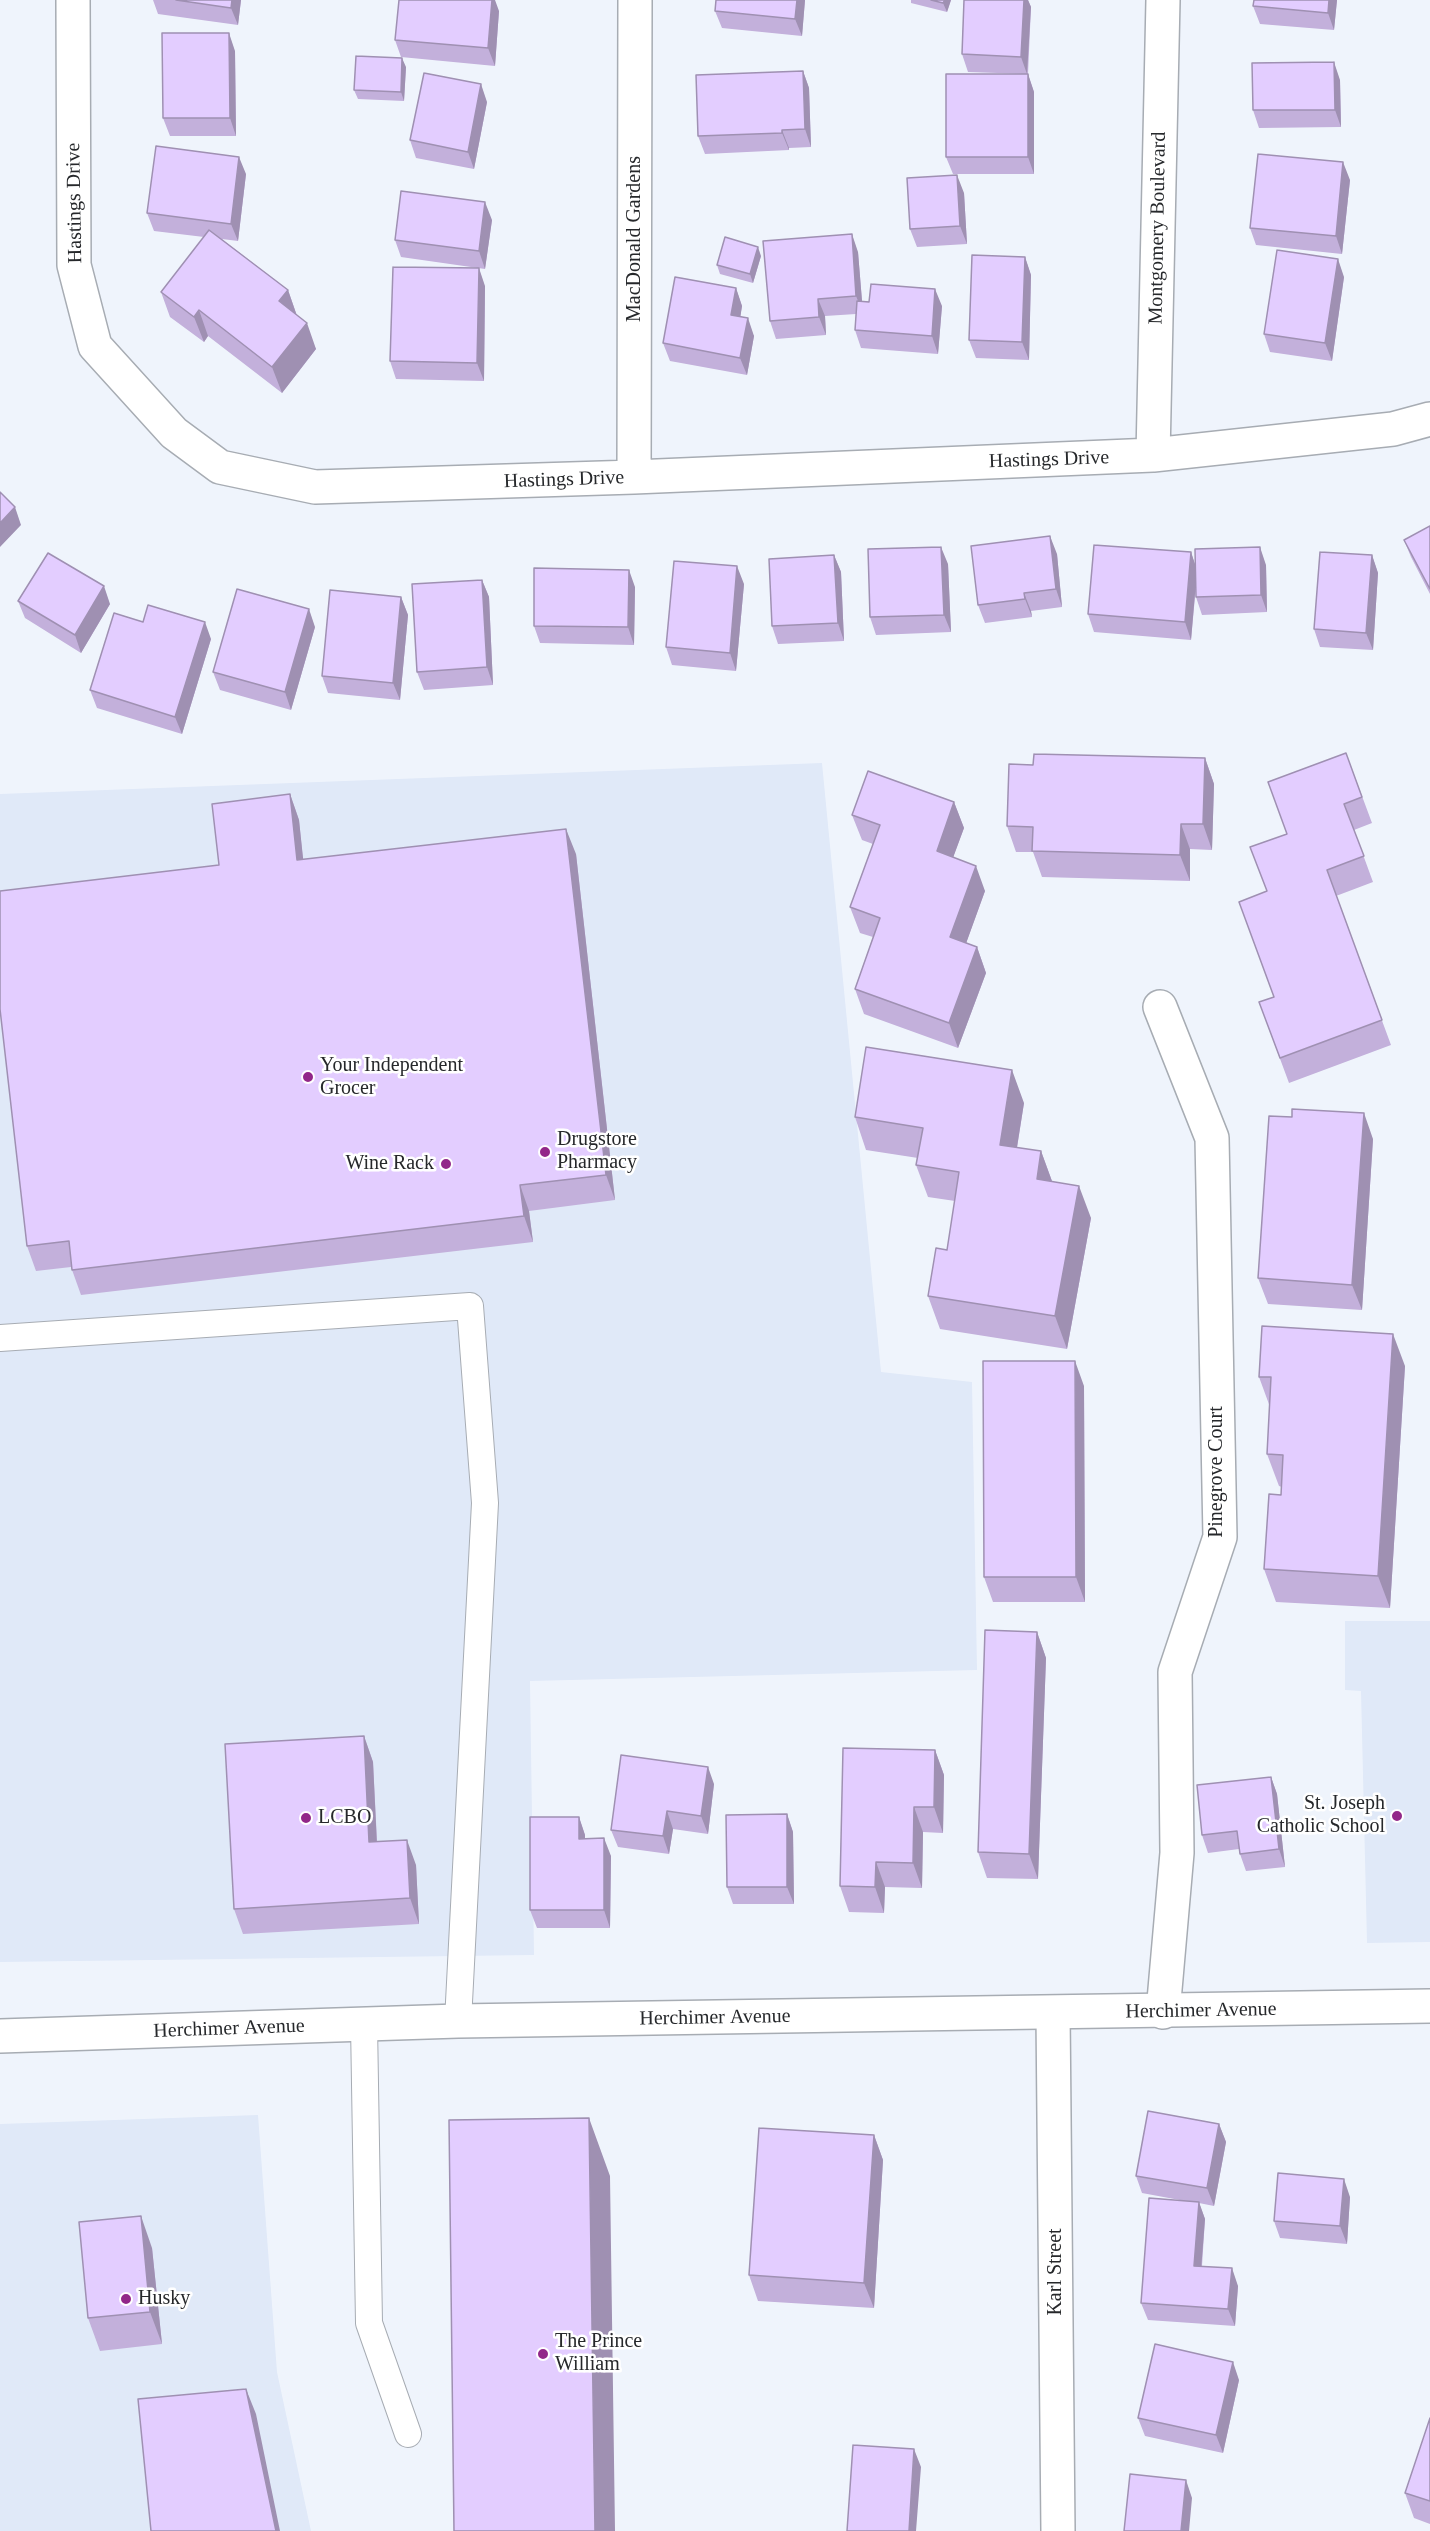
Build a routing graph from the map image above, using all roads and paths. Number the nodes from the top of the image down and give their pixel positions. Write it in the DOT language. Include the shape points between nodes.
graph roads {
  1 [pos="74,0"];
  2 [pos="635,0"];
  3 [pos="1163,0"];
  4 [pos="1430,419"];
  5 [pos="1153,455"];
  6 [pos="634,477"];
  7 [pos="1160,1007"];
  8 [pos="0,1338"];
  9 [pos="1430,2006"];
  10 [pos="1163,2012"];
  11 [pos="1053,2013"];
  12 [pos="458,2021"];
  13 [pos="364,2024"];
  14 [pos="0,2036"];
  15 [pos="408,2434"];
  16 [pos="1058,2531"];
  1 -- 6 [label="street, Hastings Drive" via="74,265 95,346 174,433 220,467 315,487"];
  2 -- 6 [label="street, MacDonald Gardens"];
  3 -- 5 [label="street, Montgomery Boulevard"];
  4 -- 5 [label="street, Hastings Drive" via="1394,429"];
  5 -- 6 [label="street, Hastings Drive"];
  7 -- 10 [label="street, Pinegrove Court" via="1212,1138 1220,1536 1175,1672 1177,1853"];
  8 -- 12 [label="lane" via="470,1306 485,1503"];
  9 -- 10 [label="street, Herchimer Avenue"];
  10 -- 11 [label="street, Herchimer Avenue"];
  11 -- 12 [label="street, Herchimer Avenue"];
  11 -- 16 [label="street, Karl Street"];
  12 -- 13 [label="street, Herchimer Avenue"];
  13 -- 14 [label="street, Herchimer Avenue"];
  13 -- 15 [label="lane" via="369,2323"];
}
